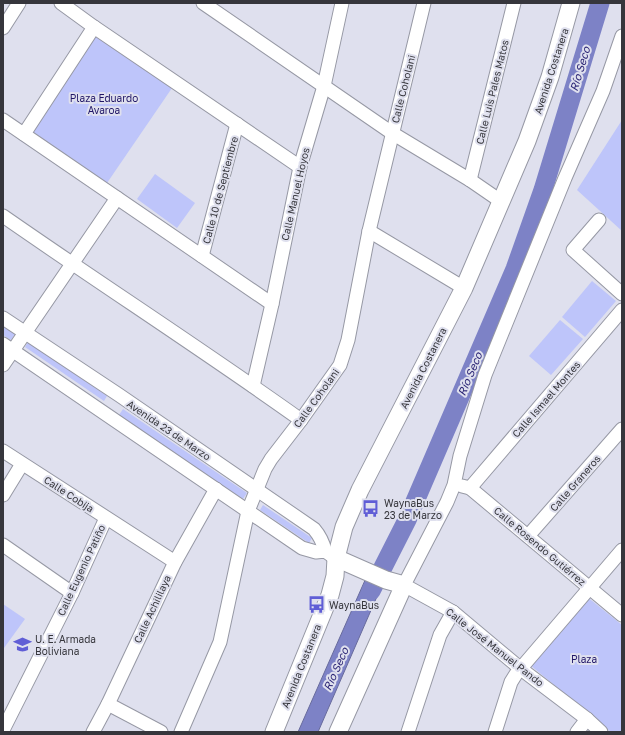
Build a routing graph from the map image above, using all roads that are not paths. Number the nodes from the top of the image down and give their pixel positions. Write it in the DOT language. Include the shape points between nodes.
graph roads {
  1 [pos="19,3"];
  2 [pos="61,3"];
  3 [pos="203,3"];
  4 [pos="342,3"];
  5 [pos="424,3"];
  6 [pos="514,3"];
  7 [pos="572,3"];
  8 [pos="94,27"];
  9 [pos="3,28"];
  10 [pos="622,36"];
  11 [pos="324,86"];
  12 [pos="3,120"];
  13 [pos="238,124"];
  14 [pos="392,133"];
  15 [pos="24,134"];
  16 [pos="300,166"];
  17 [pos="470,180"];
  18 [pos="117,198"];
  19 [pos="502,202"];
  20 [pos="3,216"];
  21 [pos="599,220"];
  22 [pos="369,231"];
  23 [pos="202,256"];
  24 [pos="72,264"];
  25 [pos="464,288"];
  26 [pos="622,294"];
  27 [pos="272,304"];
  28 [pos="622,310"];
  29 [pos="3,318"];
  30 [pos="24,332"];
  31 [pos="8,347"];
  32 [pos="3,365"];
  33 [pos="253,386"];
  34 [pos="119,395"];
  35 [pos="105,413"];
  36 [pos="301,420"];
  37 [pos="622,429"];
  38 [pos="3,452"];
  39 [pos="22,464"];
  40 [pos="454,485"];
  41 [pos="470,488"];
  42 [pos="216,489"];
  43 [pos="258,490"];
  44 [pos="3,495"];
  45 [pos="248,511"];
  46 [pos="106,518"];
  47 [pos="528,536"];
  48 [pos="3,545"];
  49 [pos="622,550"];
  50 [pos="330,554"];
  51 [pos="175,562"];
  52 [pos="404,585"];
  53 [pos="590,588"];
  54 [pos="72,593"];
  55 [pos="453,612"];
  56 [pos="622,615"];
  57 [pos="521,669"];
  58 [pos="108,704"];
  59 [pos="8,707"];
  60 [pos="587,719"];
  61 [pos="3,730"];
  62 [pos="93,732"];
  63 [pos="161,732"];
  64 [pos="181,732"];
  65 [pos="274,732"];
  66 [pos="338,732"];
  67 [pos="408,732"];
  68 [pos="495,732"];
  69 [pos="577,732"];
  70 [pos="601,732"];
  1 -- 9 [label="street"];
  2 -- 8 [label="street"];
  3 -- 11 [label="street"];
  4 -- 11 [label="street, Calle Manuel Hoyos"];
  5 -- 14 [label="street, Calle Coholani"];
  6 -- 17 [label="street, Calle Luis Pales Matos"];
  7 -- 19 [label="main road, Avenida Costanera" via="550,77"];
  8 -- 13 [label="street"];
  8 -- 15 [label="street"];
  10 -- 40 [label="street" via="604,91 565,178 485,375 460,456"];
  11 -- 14 [label="street"];
  11 -- 16 [label="street, Calle Manuel Hoyos"];
  12 -- 15 [label="street"];
  13 -- 16 [label="street"];
  13 -- 23 [label="street, Calle 10 de Septiembre"];
  14 -- 17 [label="street"];
  14 -- 22 [label="street, Calle Coholani"];
  15 -- 18 [label="street"];
  16 -- 27 [label="street, Calle Manuel Hoyos"];
  17 -- 19 [label="street"];
  18 -- 23 [label="street"];
  18 -- 24 [label="street"];
  19 -- 25 [label="main road, Avenida Costanera"];
  20 -- 24 [label="street"];
  21 -- 26 [label="street" via="573,250"];
  22 -- 25 [label="street"];
  22 -- 36 [label="street, Calle Coholani" via="348,340 340,365"];
  23 -- 27 [label="street"];
  24 -- 30 [label="street"];
  24 -- 33 [label="street"];
  25 -- 50 [label="main road, Avenida Costanera" via="360,490"];
  27 -- 33 [label="street, Calle Manuel Hoyos"];
  28 -- 41 [label="street, Calle Ismael Montes"];
  29 -- 30 [label="street, Avenida 23 de Marzo"];
  30 -- 31 [label="street"];
  30 -- 34 [label="street, Avenida 23 de Marzo"];
  31 -- 32 [label="street"];
  31 -- 35 [label="street"];
  33 -- 36 [label="street"];
  34 -- 35 [label="street"];
  34 -- 43 [label="street, Avenida 23 de Marzo"];
  35 -- 42 [label="street"];
  36 -- 43 [label="street, Calle Coholani" via="271,459"];
  37 -- 47 [label="street, Calle Graneros"];
  38 -- 39 [label="street, Calle Cobija"];
  39 -- 44 [label="street"];
  39 -- 46 [label="street, Calle Cobija"];
  40 -- 41 [label="street, Calle Rosendo Gutiérrez"];
  40 -- 52 [label="street"];
  41 -- 47 [label="street, Calle Rosendo Gutiérrez"];
  42 -- 45 [label="street"];
  42 -- 51 [label="street, Calle Achililaya"];
  43 -- 45 [label="street, Calle Coholani"];
  43 -- 50 [label="street, Avenida 23 de Marzo" via="314,529"];
  45 -- 50 [label="street" via="302,548"];
  45 -- 64 [label="street, Calle Coholani" via="220,642"];
  46 -- 51 [label="street, Calle Cobija"];
  46 -- 54 [label="street, Calle Eugenio Patiño"];
  47 -- 53 [label="street, Calle Rosendo Gutiérrez"];
  48 -- 54 [label="street"];
  49 -- 53 [label="street"];
  50 -- 52 [label="main road, Calle José Manuel Pando" via="366,572"];
  50 -- 65 [label="main road, Avenida Costanera" via="334,576 330,595"];
  51 -- 58 [label="street, Calle Achililaya"];
  52 -- 55 [label="street, Calle José Manuel Pando"];
  52 -- 66 [label="main road"];
  53 -- 56 [label="street, Calle Rosendo Gutiérrez"];
  53 -- 57 [label="street"];
  54 -- 59 [label="street, Calle Eugenio Patiño"];
  55 -- 57 [label="street, Calle José Manuel Pando"];
  55 -- 67 [label="street" via="440,635"];
  57 -- 60 [label="street, Calle José Manuel Pando"];
  57 -- 68 [label="street" via="511,682"];
  58 -- 62 [label="street, Calle Achililaya"];
  58 -- 63 [label="street"];
  59 -- 61 [label="street, Calle Eugenio Patiño"];
  60 -- 69 [label="street"];
  60 -- 70 [label="street, Calle José Manuel Pando"];
}
